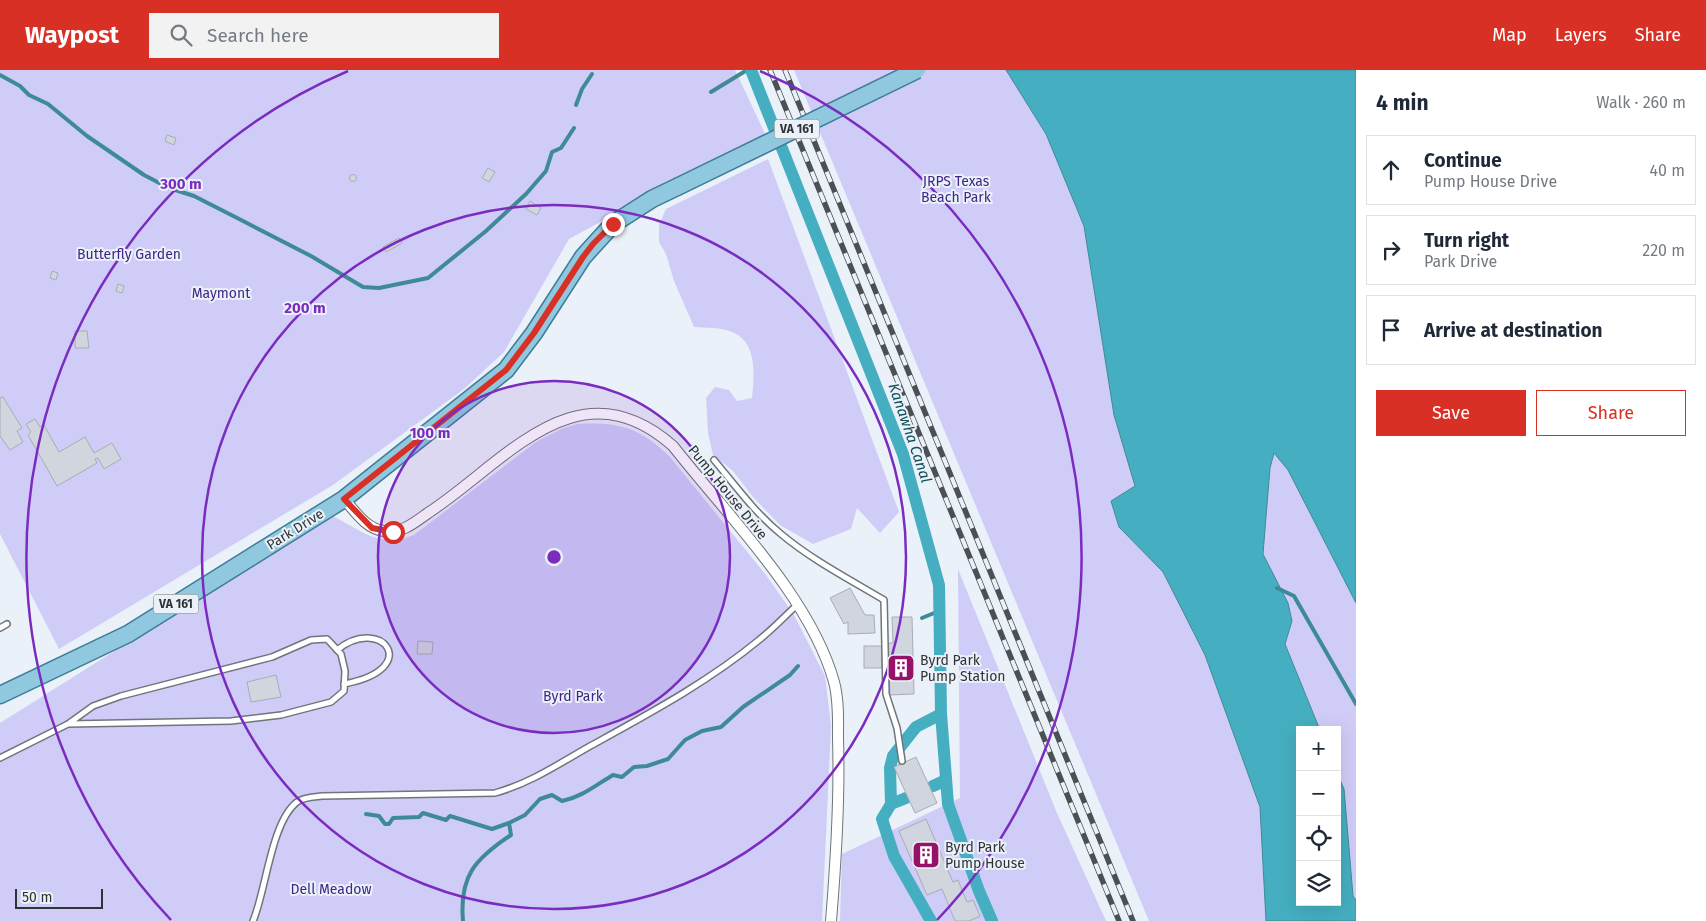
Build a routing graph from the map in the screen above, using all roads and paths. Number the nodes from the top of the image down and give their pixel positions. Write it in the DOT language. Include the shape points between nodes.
graph roads {
  1 [pos="917,70"];
  2 [pos="714,460"];
  3 [pos="344,499"];
  4 [pos="799,604"];
  5 [pos="7,624"];
  6 [pos="0,628"];
  7 [pos="337,650"];
  8 [pos="344,684"];
  9 [pos="0,695"];
  10 [pos="68,724"];
  11 [pos="0,758"];
  12 [pos="902,761"];
  13 [pos="254,921"];
  14 [pos="831,921"];
  1 -- 3 [label="main road, Park Drive / VA 161, bridge" via="652,199 606,231 583,257 506,370"];
  2 -- 12 [label="lane" via="779,533 810,556 884,600 886,694 897,728"];
  3 -- 4 [label="street, Pump House Drive" via="372,528 393,532 404,529 552,423 584,414 613,414 648,427 673,446"];
  3 -- 9 [label="main road, Park Drive / VA 161" via="128,634"];
  4 -- 13 [label="lane" via="760,640 712,675 518,787 495,793 322,796 298,801 278,833"];
  4 -- 14 [label="street, Pump House Drive" via="826,658 835,684 837,703 839,773"];
  5 -- 6 [label="lane"];
  7 -- 8 [label="lane" via="345,671"];
  7 -- 8 [label="lane" via="353,640 369,639 386,644 391,651 381,670 365,679"];
  7 -- 10 [label="lane" via="327,639 311,640 272,658 121,696 94,706"];
  8 -- 10 [label="lane" via="344,691 331,702 281,715 231,721"];
  10 -- 11 [label="lane"];
}
